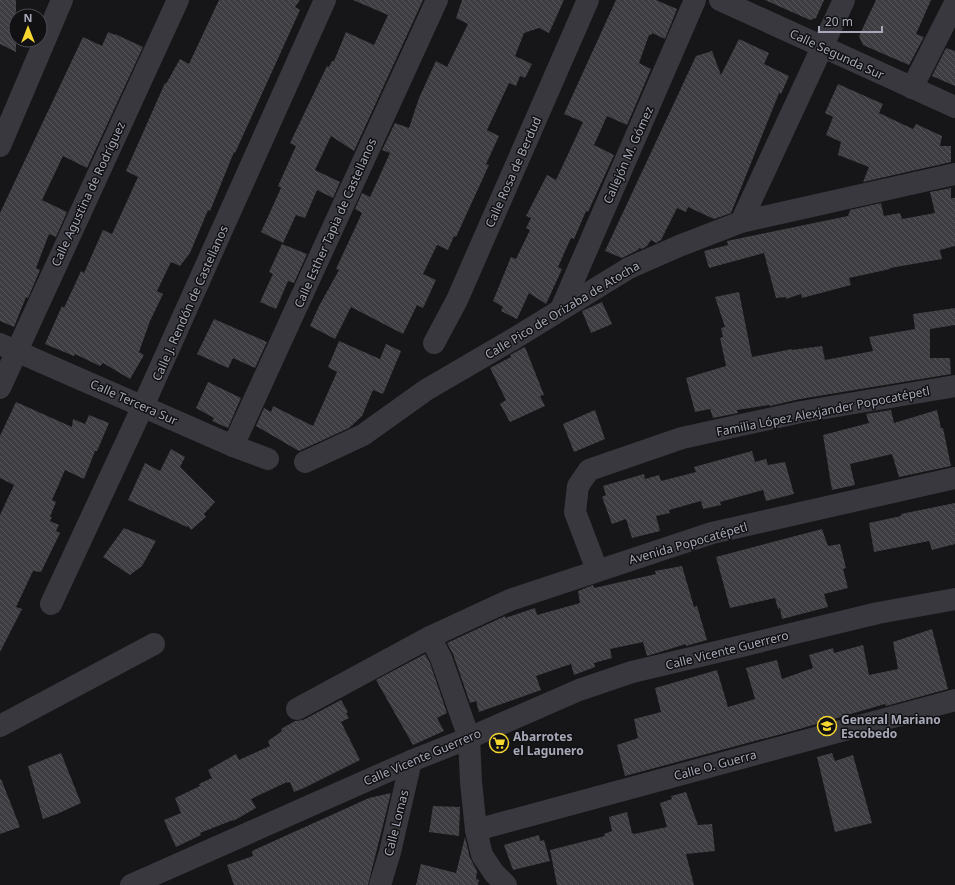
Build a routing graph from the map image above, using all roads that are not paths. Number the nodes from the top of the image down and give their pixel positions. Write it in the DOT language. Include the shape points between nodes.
graph roads {
  1 [pos="62,0"];
  2 [pos="178,0"];
  3 [pos="325,0"];
  4 [pos="437,0"];
  5 [pos="588,0"];
  6 [pos="695,0"];
  7 [pos="720,0"];
  8 [pos="844,0"];
  9 [pos="955,3"];
  10 [pos="822,47"];
  11 [pos="912,88"];
  12 [pos="955,107"];
  13 [pos="0,146"];
  14 [pos="955,174"];
  15 [pos="741,222"];
  16 [pos="561,309"];
  17 [pos="434,343"];
  18 [pos="8,347"];
  19 [pos="955,386"];
  20 [pos="0,388"];
  21 [pos="143,406"];
  22 [pos="234,446"];
  23 [pos="268,459"];
  24 [pos="305,462"];
  25 [pos="955,478"];
  26 [pos="597,570"];
  27 [pos="955,599"];
  28 [pos="51,604"];
  29 [pos="430,637"];
  30 [pos="154,644"];
  31 [pos="955,700"];
  32 [pos="297,709"];
  33 [pos="0,726"];
  34 [pos="469,738"];
  35 [pos="412,761"];
  36 [pos="476,830"];
  37 [pos="131,885"];
  38 [pos="380,885"];
  39 [pos="506,885"];
  1 -- 13 [label="street"];
  2 -- 18 [label="street, Calle Agustina de Rodríguez"];
  3 -- 21 [label="street, Calle J. Rendón de Castellanos"];
  4 -- 22 [label="street, Calle Esther Tapia de Castellanos"];
  5 -- 17 [label="street, Calle Rosa de Berdud" via="457,300"];
  6 -- 16 [label="street, Callejón M. Gómez"];
  7 -- 10 [label="street, Calle Segunda Sur"];
  8 -- 10 [label="street"];
  9 -- 11 [label="street"];
  10 -- 11 [label="street, Calle Segunda Sur"];
  10 -- 15 [label="street"];
  11 -- 12 [label="street, Calle Segunda Sur"];
  14 -- 15 [label="street, Calle Pico de Orizaba de Atocha"];
  15 -- 16 [label="street, Calle Pico de Orizaba de Atocha" via="629,268"];
  16 -- 24 [label="street, Calle Pico de Orizaba de Atocha" via="426,390 363,435"];
  18 -- 20 [label="street, Calle Agustina de Rodríguez"];
  18 -- 21 [label="street, Calle Tercera Sur"];
  19 -- 26 [label="street, Familia López Alexjander Popocatépetl" via="801,412 682,438 589,470 578,486 575,512"];
  21 -- 22 [label="street, Calle Tercera Sur"];
  21 -- 28 [label="street, Calle J. Rendón de Castellanos"];
  22 -- 23 [label="street, Calle Tercera Sur"];
  25 -- 26 [label="street, Avenida Popocatépetl" via="712,533"];
  26 -- 29 [label="street, Avenida Popocatépetl" via="510,600"];
  27 -- 34 [label="street, Calle Vicente Guerrero" via="878,613 632,672 578,690"];
  29 -- 32 [label="street, Avenida Popocatépetl"];
  29 -- 34 [label="street" via="441,658"];
  30 -- 33 [label="street"];
  31 -- 36 [label="street, Calle O. Guerra"];
  34 -- 35 [label="street, Calle Vicente Guerrero"];
  34 -- 36 [label="street"];
  35 -- 37 [label="street, Calle Vicente Guerrero"];
  35 -- 38 [label="street, Calle Lomas"];
  36 -- 39 [label="street" via="482,855"];
}
